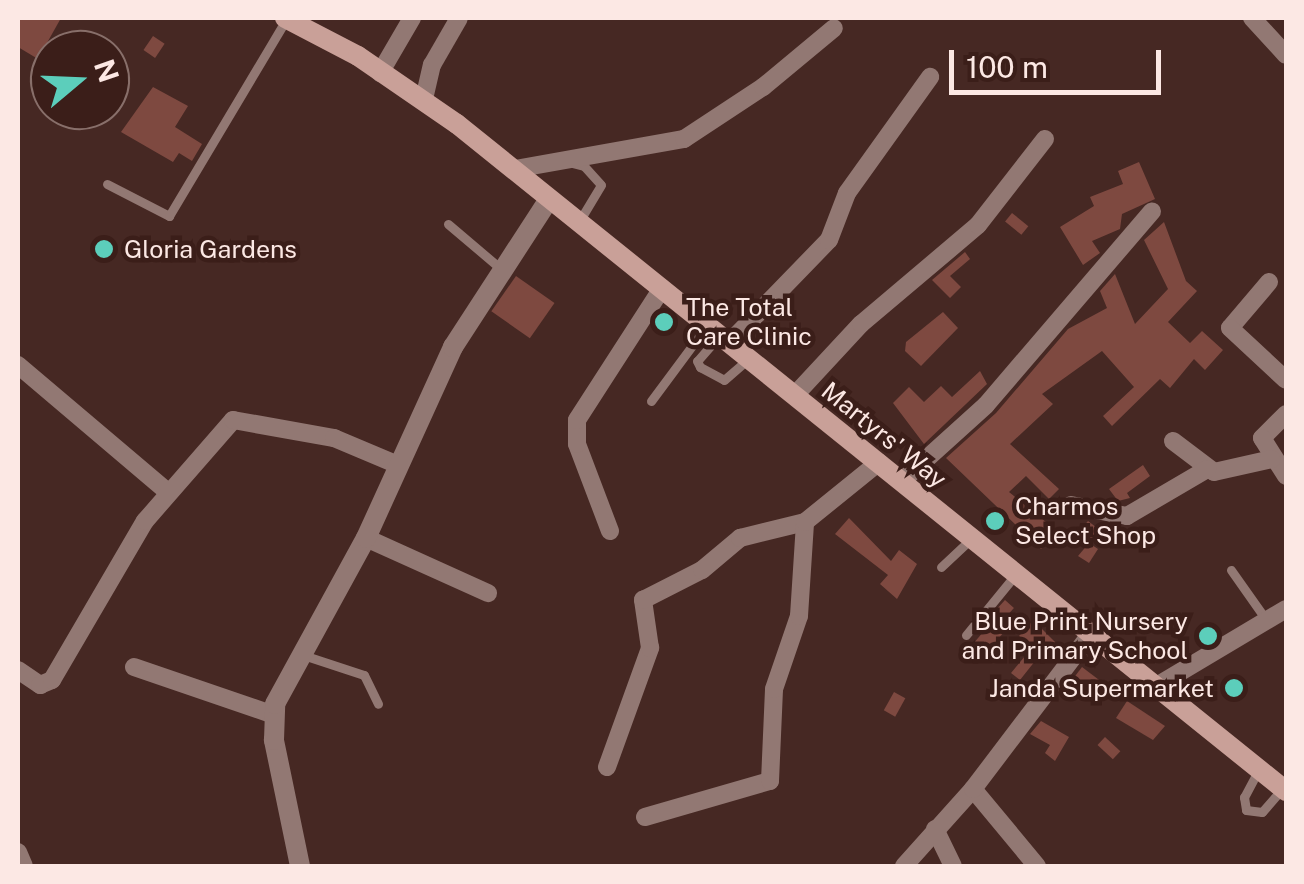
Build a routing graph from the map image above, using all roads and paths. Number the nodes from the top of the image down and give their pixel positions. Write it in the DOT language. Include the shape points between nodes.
graph roads {
  1 [pos="286,18"];
  2 [pos="412,18"];
  3 [pos="459,18"];
  4 [pos="1252,18"];
  5 [pos="834,28"];
  6 [pos="1284,49"];
  7 [pos="380,72"];
  8 [pos="930,77"];
  9 [pos="424,99"];
  10 [pos="1045,140"];
  11 [pos="556,162"];
  12 [pos="515,169"];
  13 [pos="108,184"];
  14 [pos="549,199"];
  15 [pos="1152,210"];
  16 [pos="578,222"];
  17 [pos="448,224"];
  18 [pos="501,269"];
  19 [pos="1269,282"];
  20 [pos="662,288"];
  21 [pos="719,334"];
  22 [pos="749,358"];
  23 [pos="18,365"];
  24 [pos="1286,380"];
  25 [pos="795,395"];
  26 [pos="651,401"];
  27 [pos="1286,414"];
  28 [pos="1172,442"];
  29 [pos="1272,459"];
  30 [pos="879,462"];
  31 [pos="396,464"];
  32 [pos="1207,469"];
  33 [pos="1286,476"];
  34 [pos="902,481"];
  35 [pos="168,492"];
  36 [pos="1071,505"];
  37 [pos="805,522"];
  38 [pos="610,531"];
  39 [pos="366,538"];
  40 [pos="972,538"];
  41 [pos="941,567"];
  42 [pos="1231,570"];
  43 [pos="1016,574"];
  44 [pos="488,593"];
  45 [pos="1286,609"];
  46 [pos="1267,621"];
  47 [pos="1090,634"];
  48 [pos="966,635"];
  49 [pos="300,655"];
  50 [pos="134,668"];
  51 [pos="18,670"];
  52 [pos="1155,687"];
  53 [pos="378,704"];
  54 [pos="274,715"];
  55 [pos="608,767"];
  56 [pos="1258,769"];
  57 [pos="973,789"];
  58 [pos="1248,790"];
  59 [pos="1279,794"];
  60 [pos="645,818"];
  61 [pos="936,829"];
  62 [pos="18,852"];
  63 [pos="24,866"];
  64 [pos="300,866"];
  65 [pos="904,866"];
  66 [pos="953,866"];
  67 [pos="1037,866"];
  1 -- 7 [label="main road, Martyrs' Way"];
  1 -- 13 [label="lane" via="169,216"];
  2 -- 7 [label="street"];
  3 -- 9 [label="street" via="432,65"];
  4 -- 6 [label="street"];
  5 -- 11 [label="street" via="763,87 684,139"];
  7 -- 9 [label="main road, Martyrs' Way"];
  8 -- 21 [label="street" via="847,192 829,240"];
  9 -- 12 [label="main road, Martyrs' Way"];
  10 -- 25 [label="street" via="978,225 861,324"];
  11 -- 12 [label="street"];
  11 -- 16 [label="lane" via="584,166 601,185"];
  12 -- 14 [label="main road, Martyrs' Way"];
  14 -- 16 [label="main road, Martyrs' Way"];
  14 -- 18 [label="street"];
  15 -- 34 [label="street" via="986,405"];
  16 -- 20 [label="main road, Martyrs' Way"];
  17 -- 18 [label="lane"];
  18 -- 31 [label="street" via="453,347"];
  19 -- 24 [label="street" via="1230,328"];
  20 -- 21 [label="main road, Martyrs' Way"];
  20 -- 38 [label="street" via="576,420 577,444"];
  21 -- 22 [label="main road, Martyrs' Way"];
  21 -- 22 [label="lane" via="697,361 700,367 724,380"];
  21 -- 26 [label="lane"];
  22 -- 25 [label="main road, Martyrs' Way"];
  23 -- 35 [label="street"];
  25 -- 30 [label="main road, Martyrs' Way"];
  27 -- 29 [label="street" via="1262,438"];
  28 -- 32 [label="street"];
  29 -- 32 [label="street" via="1224,473"];
  29 -- 33 [label="street"];
  30 -- 34 [label="main road, Martyrs' Way"];
  30 -- 37 [label="street"];
  31 -- 35 [label="street" via="334,438 238,418"];
  31 -- 39 [label="street"];
  32 -- 36 [label="street" via="1127,516"];
  34 -- 40 [label="main road, Martyrs' Way"];
  35 -- 51 [label="street" via="52,680 36,684"];
  37 -- 55 [label="street" via="740,538 702,570 643,600 650,648"];
  37 -- 60 [label="street" via="799,616 774,689 770,782"];
  39 -- 44 [label="street"];
  39 -- 49 [label="street"];
  40 -- 41 [label="lane"];
  40 -- 43 [label="main road, Martyrs' Way"];
  42 -- 46 [label="lane"];
  43 -- 47 [label="main road, Martyrs' Way"];
  43 -- 48 [label="lane"];
  45 -- 46 [label="street"];
  46 -- 52 [label="street"];
  47 -- 52 [label="main road, Martyrs' Way"];
  47 -- 57 [label="street"];
  49 -- 53 [label="lane" via="364,676"];
  49 -- 54 [label="street"];
  50 -- 54 [label="street"];
  52 -- 56 [label="main road, Martyrs' Way"];
  54 -- 64 [label="street"];
  56 -- 58 [label="lane"];
  56 -- 59 [label="main road, Martyrs' Way"];
  57 -- 61 [label="street"];
  57 -- 67 [label="street"];
  58 -- 59 [label="lane"];
  58 -- 59 [label="lane" via="1246,810 1258,814"];
  61 -- 65 [label="street"];
  61 -- 66 [label="street"];
  62 -- 63 [label="street"];
}
